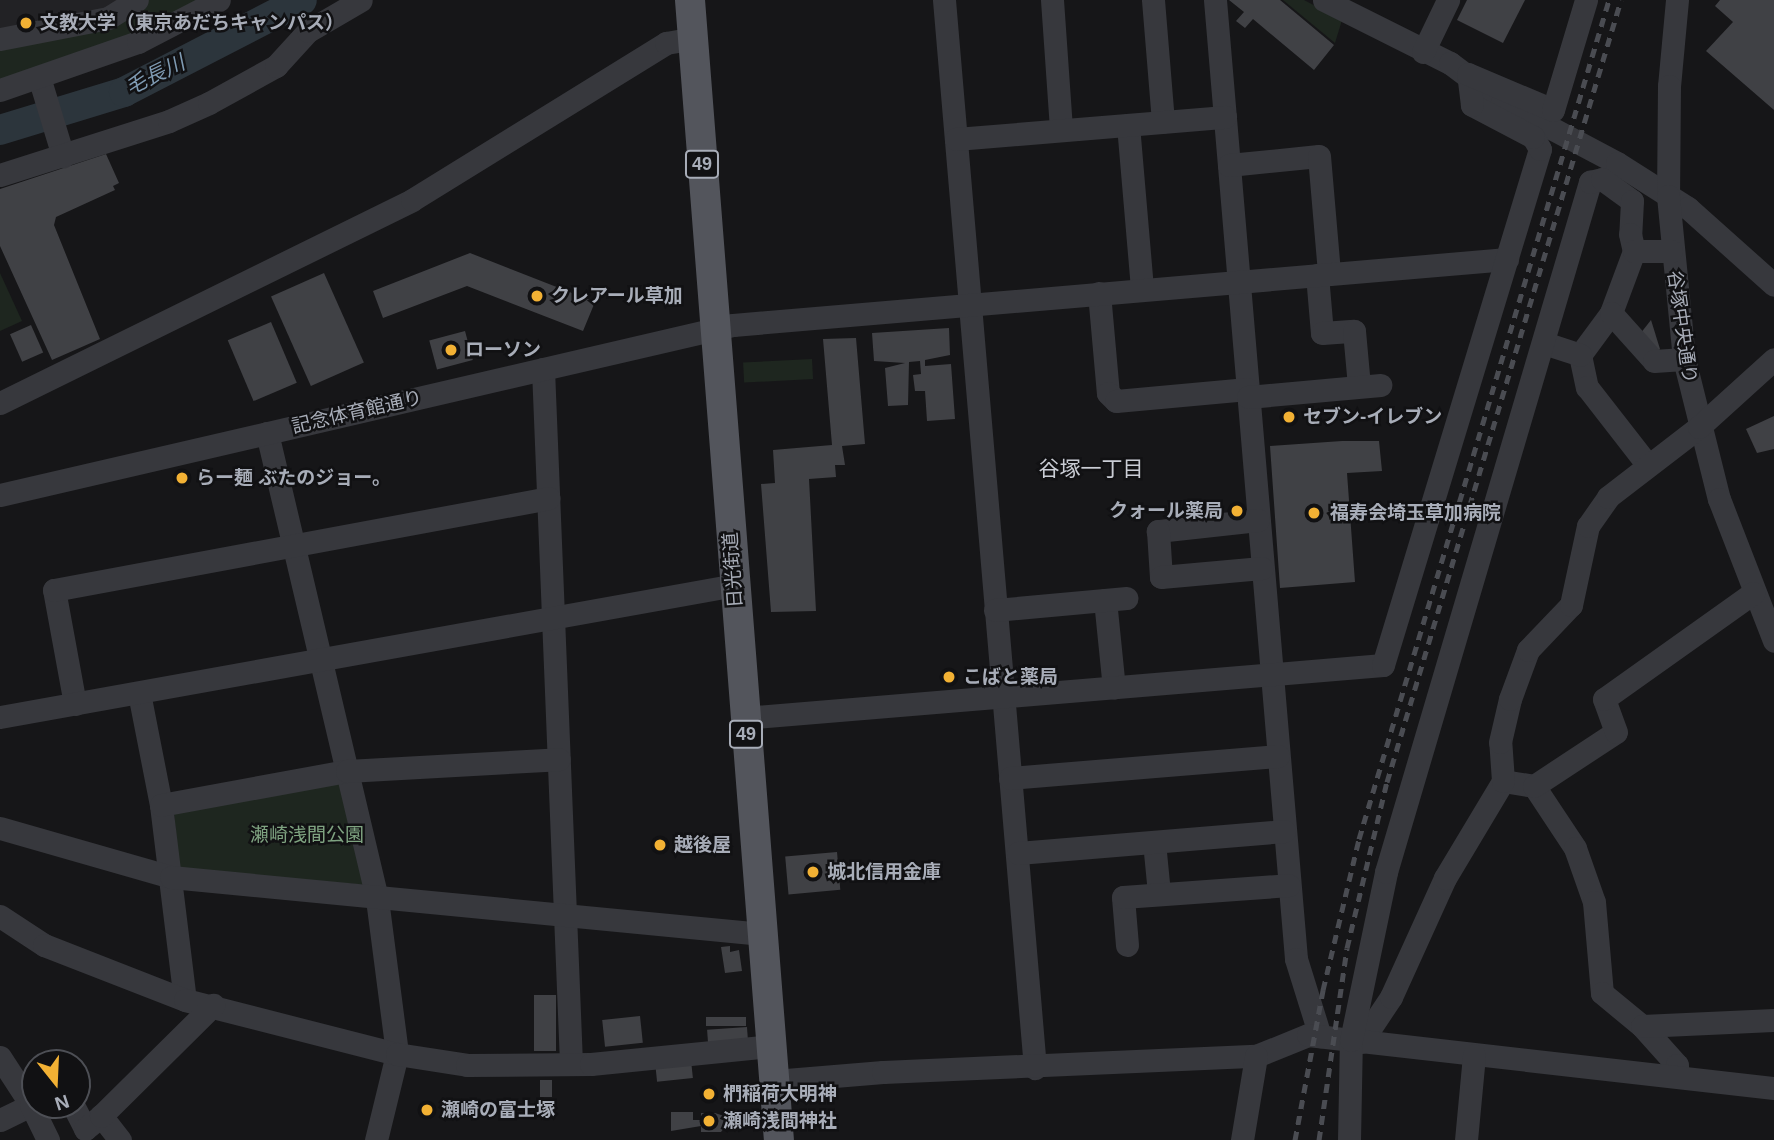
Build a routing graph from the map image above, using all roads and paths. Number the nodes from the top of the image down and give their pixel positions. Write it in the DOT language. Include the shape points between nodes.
graph roads {
  1 [pos="138,0"];
  2 [pos="219,0"];
  3 [pos="362,0"];
  4 [pos="690,0"];
  5 [pos="944,0"];
  6 [pos="1052,0"];
  7 [pos="1153,0"];
  8 [pos="1214,0"];
  9 [pos="1324,0"];
  10 [pos="1448,0"];
  11 [pos="1587,0"];
  12 [pos="1699,0"];
  13 [pos="1676,3"];
  14 [pos="693,38"];
  15 [pos="0,39"];
  16 [pos="1423,52"];
  17 [pos="1468,74"];
  18 [pos="41,83"];
  19 [pos="0,90"];
  20 [pos="1225,117"];
  21 [pos="1163,122"];
  22 [pos="1128,125"];
  23 [pos="1061,130"];
  24 [pos="956,139"];
  25 [pos="62,153"];
  26 [pos="1229,165"];
  27 [pos="0,175"];
  28 [pos="1668,196"];
  29 [pos="1634,251"];
  30 [pos="1671,251"];
  31 [pos="1507,258"];
  32 [pos="1323,274"];
  33 [pos="1237,281"];
  34 [pos="1774,285"];
  35 [pos="1142,289"];
  36 [pos="1099,293"];
  37 [pos="969,303"];
  38 [pos="1611,313"];
  39 [pos="714,328"];
  40 [pos="1547,344"];
  41 [pos="1580,355"];
  42 [pos="1684,359"];
  43 [pos="1774,359"];
  44 [pos="543,369"];
  45 [pos="1248,393"];
  46 [pos="0,403"];
  47 [pos="1699,427"];
  48 [pos="267,433"];
  49 [pos="1647,464"];
  50 [pos="0,495"];
  51 [pos="548,498"];
  52 [pos="1258,520"];
  53 [pos="293,544"];
  54 [pos="1262,568"];
  55 [pos="735,585"];
  56 [pos="1753,593"];
  57 [pos="995,610"];
  58 [pos="552,619"];
  59 [pos="1774,641"];
  60 [pos="320,660"];
  61 [pos="1271,675"];
  62 [pos="1114,688"];
  63 [pos="139,693"];
  64 [pos="1003,697"];
  65 [pos="75,704"];
  66 [pos="0,717"];
  67 [pos="744,718"];
  68 [pos="1278,756"];
  69 [pos="559,759"];
  70 [pos="347,771"];
  71 [pos="1010,778"];
  72 [pos="1503,781"];
  73 [pos="1534,786"];
  74 [pos="161,805"];
  75 [pos="0,828"];
  76 [pos="1284,831"];
  77 [pos="1154,842"];
  78 [pos="1017,853"];
  79 [pos="171,877"];
  80 [pos="1289,885"];
  81 [pos="1159,893"];
  82 [pos="377,899"];
  83 [pos="0,916"];
  84 [pos="566,917"];
  85 [pos="762,934"];
  86 [pos="1127,945"];
  87 [pos="185,1000"];
  88 [pos="213,1005"];
  89 [pos="1774,1020"];
  90 [pos="1642,1026"];
  91 [pos="1320,1036"];
  92 [pos="1356,1041"];
  93 [pos="771,1046"];
  94 [pos="397,1054"];
  95 [pos="1474,1055"];
  96 [pos="1256,1056"];
  97 [pos="0,1057"];
  98 [pos="571,1063"];
  99 [pos="1035,1068"];
  100 [pos="1677,1076"];
  101 [pos="774,1081"];
  102 [pos="1774,1088"];
  103 [pos="21,1090"];
  104 [pos="21,1110"];
  105 [pos="101,1116"];
  106 [pos="0,1119"];
  107 [pos="38,1119"];
  108 [pos="80,1119"];
  109 [pos="752,1121"];
  110 [pos="726,1122"];
  111 [pos="48,1140"];
  112 [pos="120,1140"];
  113 [pos="376,1140"];
  114 [pos="779,1140"];
  115 [pos="1242,1140"];
  116 [pos="1349,1140"];
  117 [pos="1466,1140"];
  1 -- 15 [label="street" via="108,18"];
  2 -- 18 [label="street" via="138,42"];
  3 -- 25 [label="street" via="308,31 276,66 209,103"];
  4 -- 14 [label="main road, 日光街道 / 49"];
  5 -- 24 [label="street"];
  6 -- 23 [label="street"];
  7 -- 21 [label="street"];
  8 -- 20 [label="street"];
  9 -- 16 [label="street"];
  10 -- 16 [label="street"];
  11 -- 17 [label="street" via="1553,110"];
  12 -- 13 [label="street"];
  13 -- 28 [label="street, 谷塚中央通り"];
  14 -- 39 [label="main road, 日光街道 / 49"];
  14 -- 46 [label="street" via="666,43 412,201"];
  16 -- 17 [label="street"];
  17 -- 28 [label="street" via="1502,102 1617,163"];
  17 -- 31 [label="street" via="1472,105 1533,137 1540,149"];
  18 -- 19 [label="street"];
  18 -- 25 [label="street"];
  20 -- 21 [label="street"];
  20 -- 26 [label="street"];
  21 -- 22 [label="street"];
  22 -- 23 [label="street"];
  22 -- 35 [label="street"];
  23 -- 24 [label="street"];
  24 -- 37 [label="street"];
  25 -- 27 [label="street"];
  26 -- 32 [label="street" via="1319,156"];
  26 -- 33 [label="street"];
  28 -- 30 [label="street, 谷塚中央通り"];
  28 -- 34 [label="street" via="1700,216"];
  29 -- 30 [label="street"];
  29 -- 38 [label="street"];
  29 -- 92 [label="street" via="1632,201 1602,179 1590,182 1401,816"];
  30 -- 42 [label="street, 谷塚中央通り"];
  31 -- 32 [label="street, 記念体育館通り"];
  31 -- 61 [label="street" via="1383,665"];
  32 -- 33 [label="street, 記念体育館通り"];
  32 -- 45 [label="street" via="1322,333 1354,331 1369,385"];
  33 -- 35 [label="street, 記念体育館通り"];
  33 -- 45 [label="street"];
  35 -- 36 [label="street, 記念体育館通り"];
  36 -- 37 [label="street, 記念体育館通り"];
  36 -- 45 [label="street" via="1108,393 1116,401"];
  37 -- 39 [label="street, 記念体育館通り"];
  37 -- 57 [label="street"];
  38 -- 41 [label="street"];
  38 -- 42 [label="street" via="1654,361"];
  39 -- 44 [label="street, 記念体育館通り"];
  39 -- 55 [label="main road, 日光街道 / 49"];
  40 -- 41 [label="street"];
  41 -- 49 [label="street" via="1587,387"];
  42 -- 47 [label="street, 谷塚中央通り"];
  43 -- 47 [label="street"];
  44 -- 48 [label="street, 記念体育館通り"];
  44 -- 51 [label="street"];
  45 -- 52 [label="street"];
  47 -- 49 [label="street"];
  47 -- 56 [label="street, 谷塚中央通り"];
  48 -- 50 [label="street, 記念体育館通り"];
  48 -- 53 [label="street"];
  49 -- 72 [label="street" via="1608,498 1588,526 1571,605 1528,650 1500,742"];
  51 -- 53 [label="street"];
  51 -- 58 [label="street"];
  52 -- 54 [label="street"];
  52 -- 54 [label="street" via="1158,531 1161,577"];
  53 -- 60 [label="street"];
  53 -- 65 [label="street" via="54,590"];
  54 -- 61 [label="street"];
  55 -- 58 [label="street"];
  55 -- 67 [label="main road, 日光街道 / 49"];
  56 -- 59 [label="street, 谷塚中央通り"];
  56 -- 73 [label="street" via="1604,699 1616,732"];
  57 -- 62 [label="street" via="1116,599"];
  57 -- 64 [label="street"];
  58 -- 60 [label="street"];
  58 -- 69 [label="street"];
  60 -- 63 [label="street"];
  60 -- 70 [label="street"];
  61 -- 62 [label="street"];
  61 -- 68 [label="street"];
  62 -- 64 [label="street"];
  63 -- 65 [label="street"];
  63 -- 74 [label="street"];
  64 -- 67 [label="street"];
  64 -- 71 [label="street"];
  65 -- 66 [label="street"];
  67 -- 85 [label="main road, 日光街道 / 49"];
  68 -- 71 [label="street"];
  68 -- 76 [label="street"];
  69 -- 70 [label="street"];
  69 -- 84 [label="street"];
  70 -- 74 [label="street"];
  70 -- 82 [label="street"];
  71 -- 78 [label="street"];
  72 -- 73 [label="street"];
  72 -- 92 [label="street" via="1445,878 1391,998"];
  73 -- 90 [label="street" via="1575,848 1594,902 1602,993"];
  74 -- 79 [label="street"];
  75 -- 79 [label="street"];
  76 -- 77 [label="street"];
  76 -- 80 [label="street"];
  77 -- 78 [label="street"];
  77 -- 81 [label="street"];
  78 -- 99 [label="street"];
  79 -- 82 [label="street"];
  79 -- 87 [label="street"];
  80 -- 81 [label="street" via="1162,897"];
  80 -- 91 [label="street" via="1296,960"];
  81 -- 86 [label="street" via="1123,897"];
  82 -- 84 [label="street"];
  82 -- 94 [label="street"];
  83 -- 87 [label="street" via="44,945"];
  84 -- 85 [label="street"];
  84 -- 98 [label="street"];
  85 -- 93 [label="main road, 日光街道 / 49"];
  87 -- 88 [label="street"];
  88 -- 94 [label="street"];
  88 -- 105 [label="street"];
  89 -- 90 [label="street"];
  90 -- 100 [label="street" via="1677,1065"];
  91 -- 92 [label="street"];
  91 -- 96 [label="street" via="1308,1035"];
  92 -- 95 [label="street"];
  92 -- 116 [label="street"];
  93 -- 98 [label="street"];
  93 -- 101 [label="main road, 日光街道 / 49"];
  94 -- 98 [label="street" via="467,1065"];
  94 -- 113 [label="street"];
  95 -- 100 [label="street"];
  95 -- 117 [label="street"];
  96 -- 99 [label="street"];
  96 -- 115 [label="street"];
  97 -- 103 [label="street"];
  99 -- 101 [label="street" via="896,1071"];
  100 -- 102 [label="street"];
  101 -- 114 [label="main road, 日光街道 / 49"];
  104 -- 106 [label="street"];
  105 -- 108 [label="street" via="85,1129"];
  105 -- 112 [label="street"];
  107 -- 111 [label="street"];
  109 -- 110 [label="path"];
}
